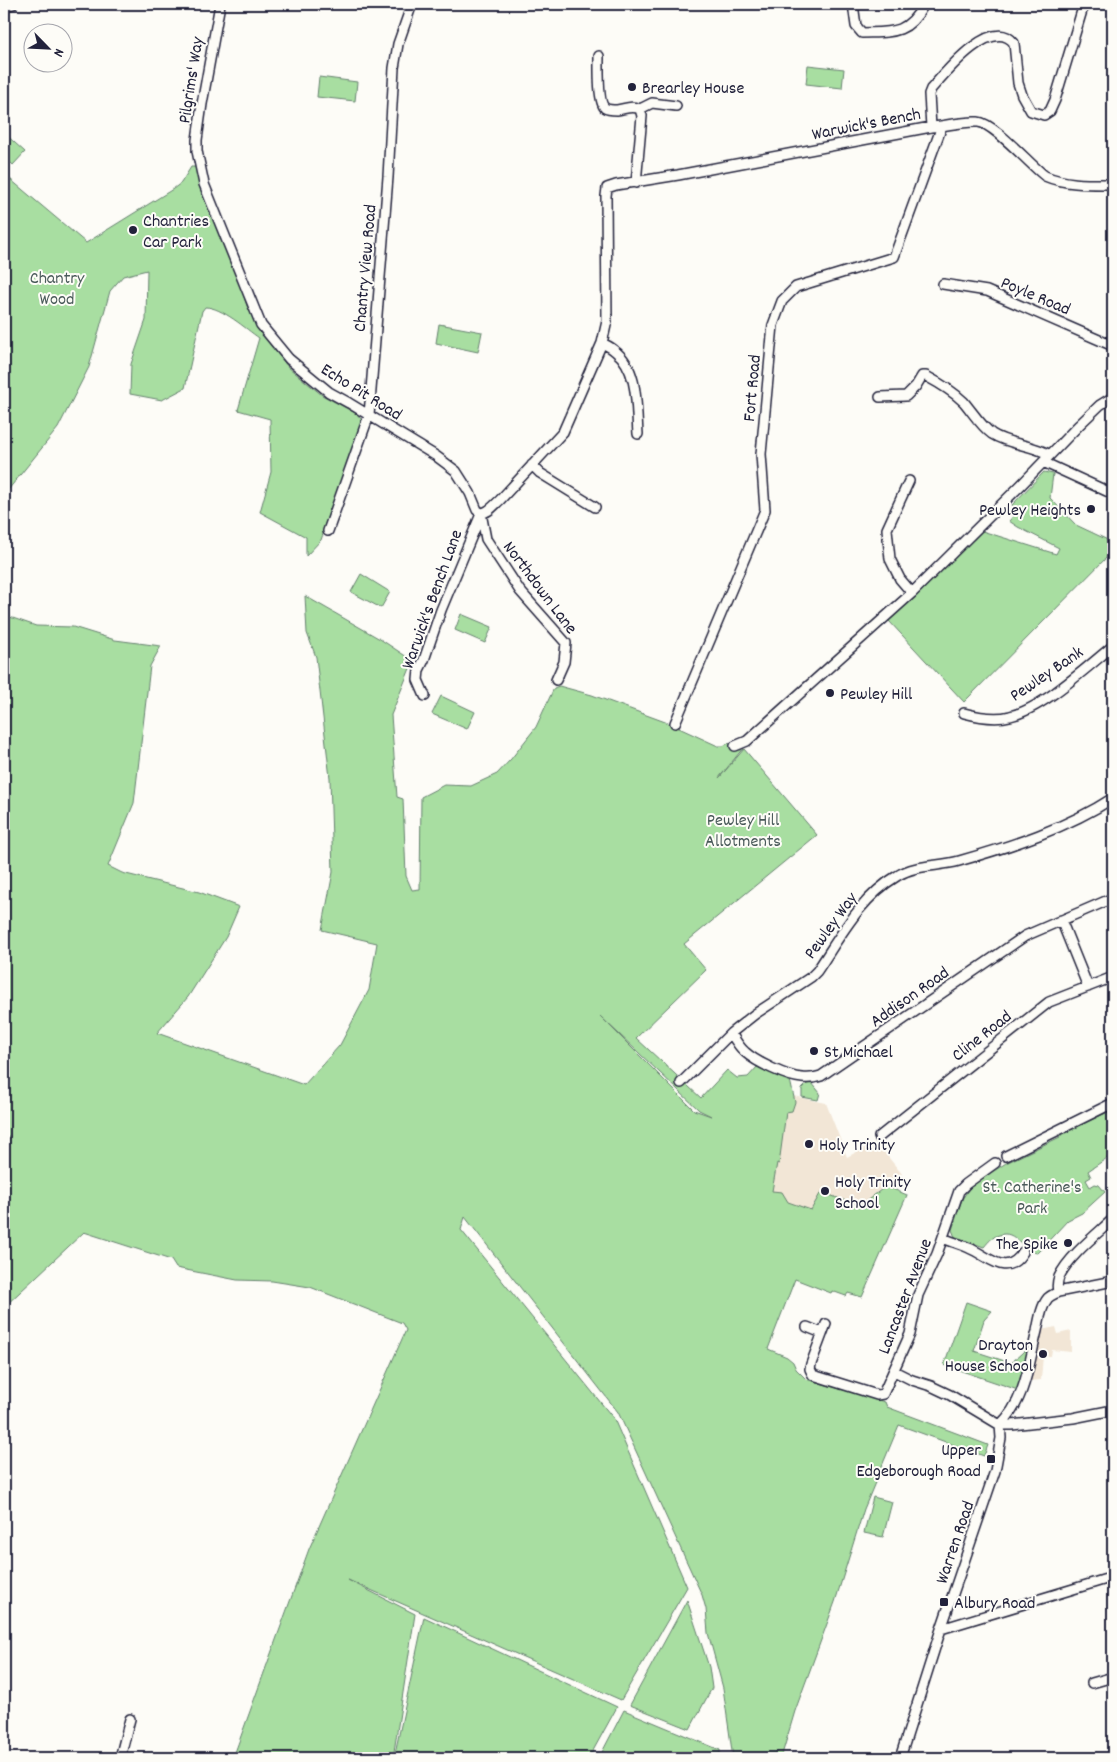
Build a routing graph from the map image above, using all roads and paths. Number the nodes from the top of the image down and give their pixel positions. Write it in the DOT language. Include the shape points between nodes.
graph roads {
  1 [pos="13,4"];
  2 [pos="220,4"];
  3 [pos="412,4"];
  4 [pos="853,4"];
  5 [pos="1084,4"];
  6 [pos="4,6"];
  7 [pos="923,6"];
  8 [pos="599,56"];
  9 [pos="676,106"];
  10 [pos="640,109"];
  11 [pos="942,126"];
  12 [pos="931,127"];
  13 [pos="200,165"];
  14 [pos="636,182"];
  15 [pos="1113,184"];
  16 [pos="943,284"];
  17 [pos="602,343"];
  18 [pos="1113,346"];
  19 [pos="880,397"];
  20 [pos="1113,397"];
  21 [pos="369,415"];
  22 [pos="638,434"];
  23 [pos="1050,455"];
  24 [pos="1043,462"];
  25 [pos="532,465"];
  26 [pos="909,481"];
  27 [pos="1113,494"];
  28 [pos="595,507"];
  29 [pos="481,513"];
  30 [pos="328,531"];
  31 [pos="912,593"];
  32 [pos="1113,646"];
  33 [pos="556,680"];
  34 [pos="425,696"];
  35 [pos="964,713"];
  36 [pos="675,724"];
  37 [pos="735,746"];
  38 [pos="1113,798"];
  39 [pos="1113,898"];
  40 [pos="1061,920"];
  41 [pos="1113,977"];
  42 [pos="1088,987"];
  43 [pos="731,1033"];
  44 [pos="681,1083"];
  45 [pos="1111,1104"];
  46 [pos="879,1137"];
  47 [pos="1006,1156"];
  48 [pos="995,1163"];
  49 [pos="1113,1219"];
  50 [pos="943,1238"];
  51 [pos="1023,1252"];
  52 [pos="1113,1281"];
  53 [pos="1058,1292"];
  54 [pos="826,1324"];
  55 [pos="807,1327"];
  56 [pos="822,1333"];
  57 [pos="894,1371"];
  58 [pos="1113,1410"];
  59 [pos="1000,1425"];
  60 [pos="1113,1576"];
  61 [pos="941,1629"];
  62 [pos="1113,1677"];
  63 [pos="1092,1683"];
  64 [pos="130,1719"];
  65 [pos="120,1758"];
  66 [pos="900,1758"];
  1 -- 6 [label="street"];
  2 -- 13 [label="street, Pilgrims' Way" via="197,140"];
  3 -- 21 [label="street, Chantry View Road" via="398,44 394,68"];
  4 -- 7 [label="street" via="856,26 862,33 902,30 919,15"];
  5 -- 12 [label="street" via="1050,111 1044,115 1032,111 1018,83 1014,43 1007,36 1000,36 976,44 931,90"];
  8 -- 10 [label="street" via="601,96 605,108 613,110 634,106"];
  9 -- 10 [label="street" via="652,103"];
  10 -- 14 [label="street"];
  11 -- 12 [label="street, Warwick's Bench"];
  11 -- 15 [label="street, Warwick's Bench" via="981,122 1044,176 1053,180"];
  11 -- 36 [label="street, Fort Road" via="894,257 796,287 782,301 773,325 761,455 765,510"];
  12 -- 14 [label="street, Warwick's Bench"];
  13 -- 21 [label="street, Echo Pit Road" via="210,199 261,325 294,364 329,392"];
  14 -- 17 [label="street, Warwick's Bench" via="607,188 607,321"];
  16 -- 18 [label="street, Poyle Road" via="987,291"];
  17 -- 22 [label="street" via="615,350 628,368 633,381"];
  17 -- 25 [label="street" via="563,432"];
  19 -- 23 [label="street" via="906,396 922,376 926,376 962,401 994,435"];
  20 -- 23 [label="street" via="1100,405"];
  21 -- 29 [label="street, Echo Pit Road" via="456,471"];
  21 -- 30 [label="street, Chantry View Road"];
  23 -- 24 [label="street"];
  24 -- 27 [label="street"];
  24 -- 31 [label="street"];
  25 -- 28 [label="street"];
  25 -- 29 [label="street" via="490,510"];
  26 -- 31 [label="street" via="888,529 890,559"];
  29 -- 33 [label="street, Northdown Lane" via="486,539 520,591 566,643 564,662"];
  29 -- 34 [label="street, Warwick's Bench Lane" via="419,670 418,680"];
  31 -- 37 [label="street" via="747,741"];
  32 -- 35 [label="street, Pewley Bank" via="1069,682 1024,711 991,718"];
  38 -- 43 [label="street, Pewley Way" via="1070,821 1017,843 957,862 920,867 898,875 858,910 810,977"];
  39 -- 40 [label="street, Addison Road"];
  40 -- 42 [label="street"];
  40 -- 43 [label="street, Addison Road" via="1025,936 822,1076 800,1078 786,1074 740,1048"];
  41 -- 42 [label="street, Cline Road"];
  42 -- 46 [label="street, Cline Road" via="1049,1002"];
  43 -- 44 [label="street, Pewley Way"];
  45 -- 47 [label="street"];
  48 -- 50 [label="street, Lancaster Avenue" via="959,1191"];
  49 -- 53 [label="street" via="1079,1251 1060,1275"];
  50 -- 51 [label="street" via="968,1247 999,1265 1015,1262"];
  50 -- 57 [label="street, Lancaster Avenue" via="918,1295 910,1334"];
  52 -- 53 [label="street"];
  53 -- 59 [label="street" via="1047,1299 1017,1402 1011,1415"];
  54 -- 56 [label="street"];
  55 -- 56 [label="street"];
  56 -- 57 [label="street" via="811,1364 813,1375 880,1395 885,1392"];
  57 -- 59 [label="street, Lancaster Avenue" via="943,1391"];
  58 -- 59 [label="street" via="1073,1418"];
  59 -- 61 [label="street, Warren Road" via="995,1471"];
  60 -- 61 [label="street"];
  61 -- 66 [label="street, Warren Road"];
  62 -- 63 [label="street"];
  64 -- 65 [label="street"];
}
